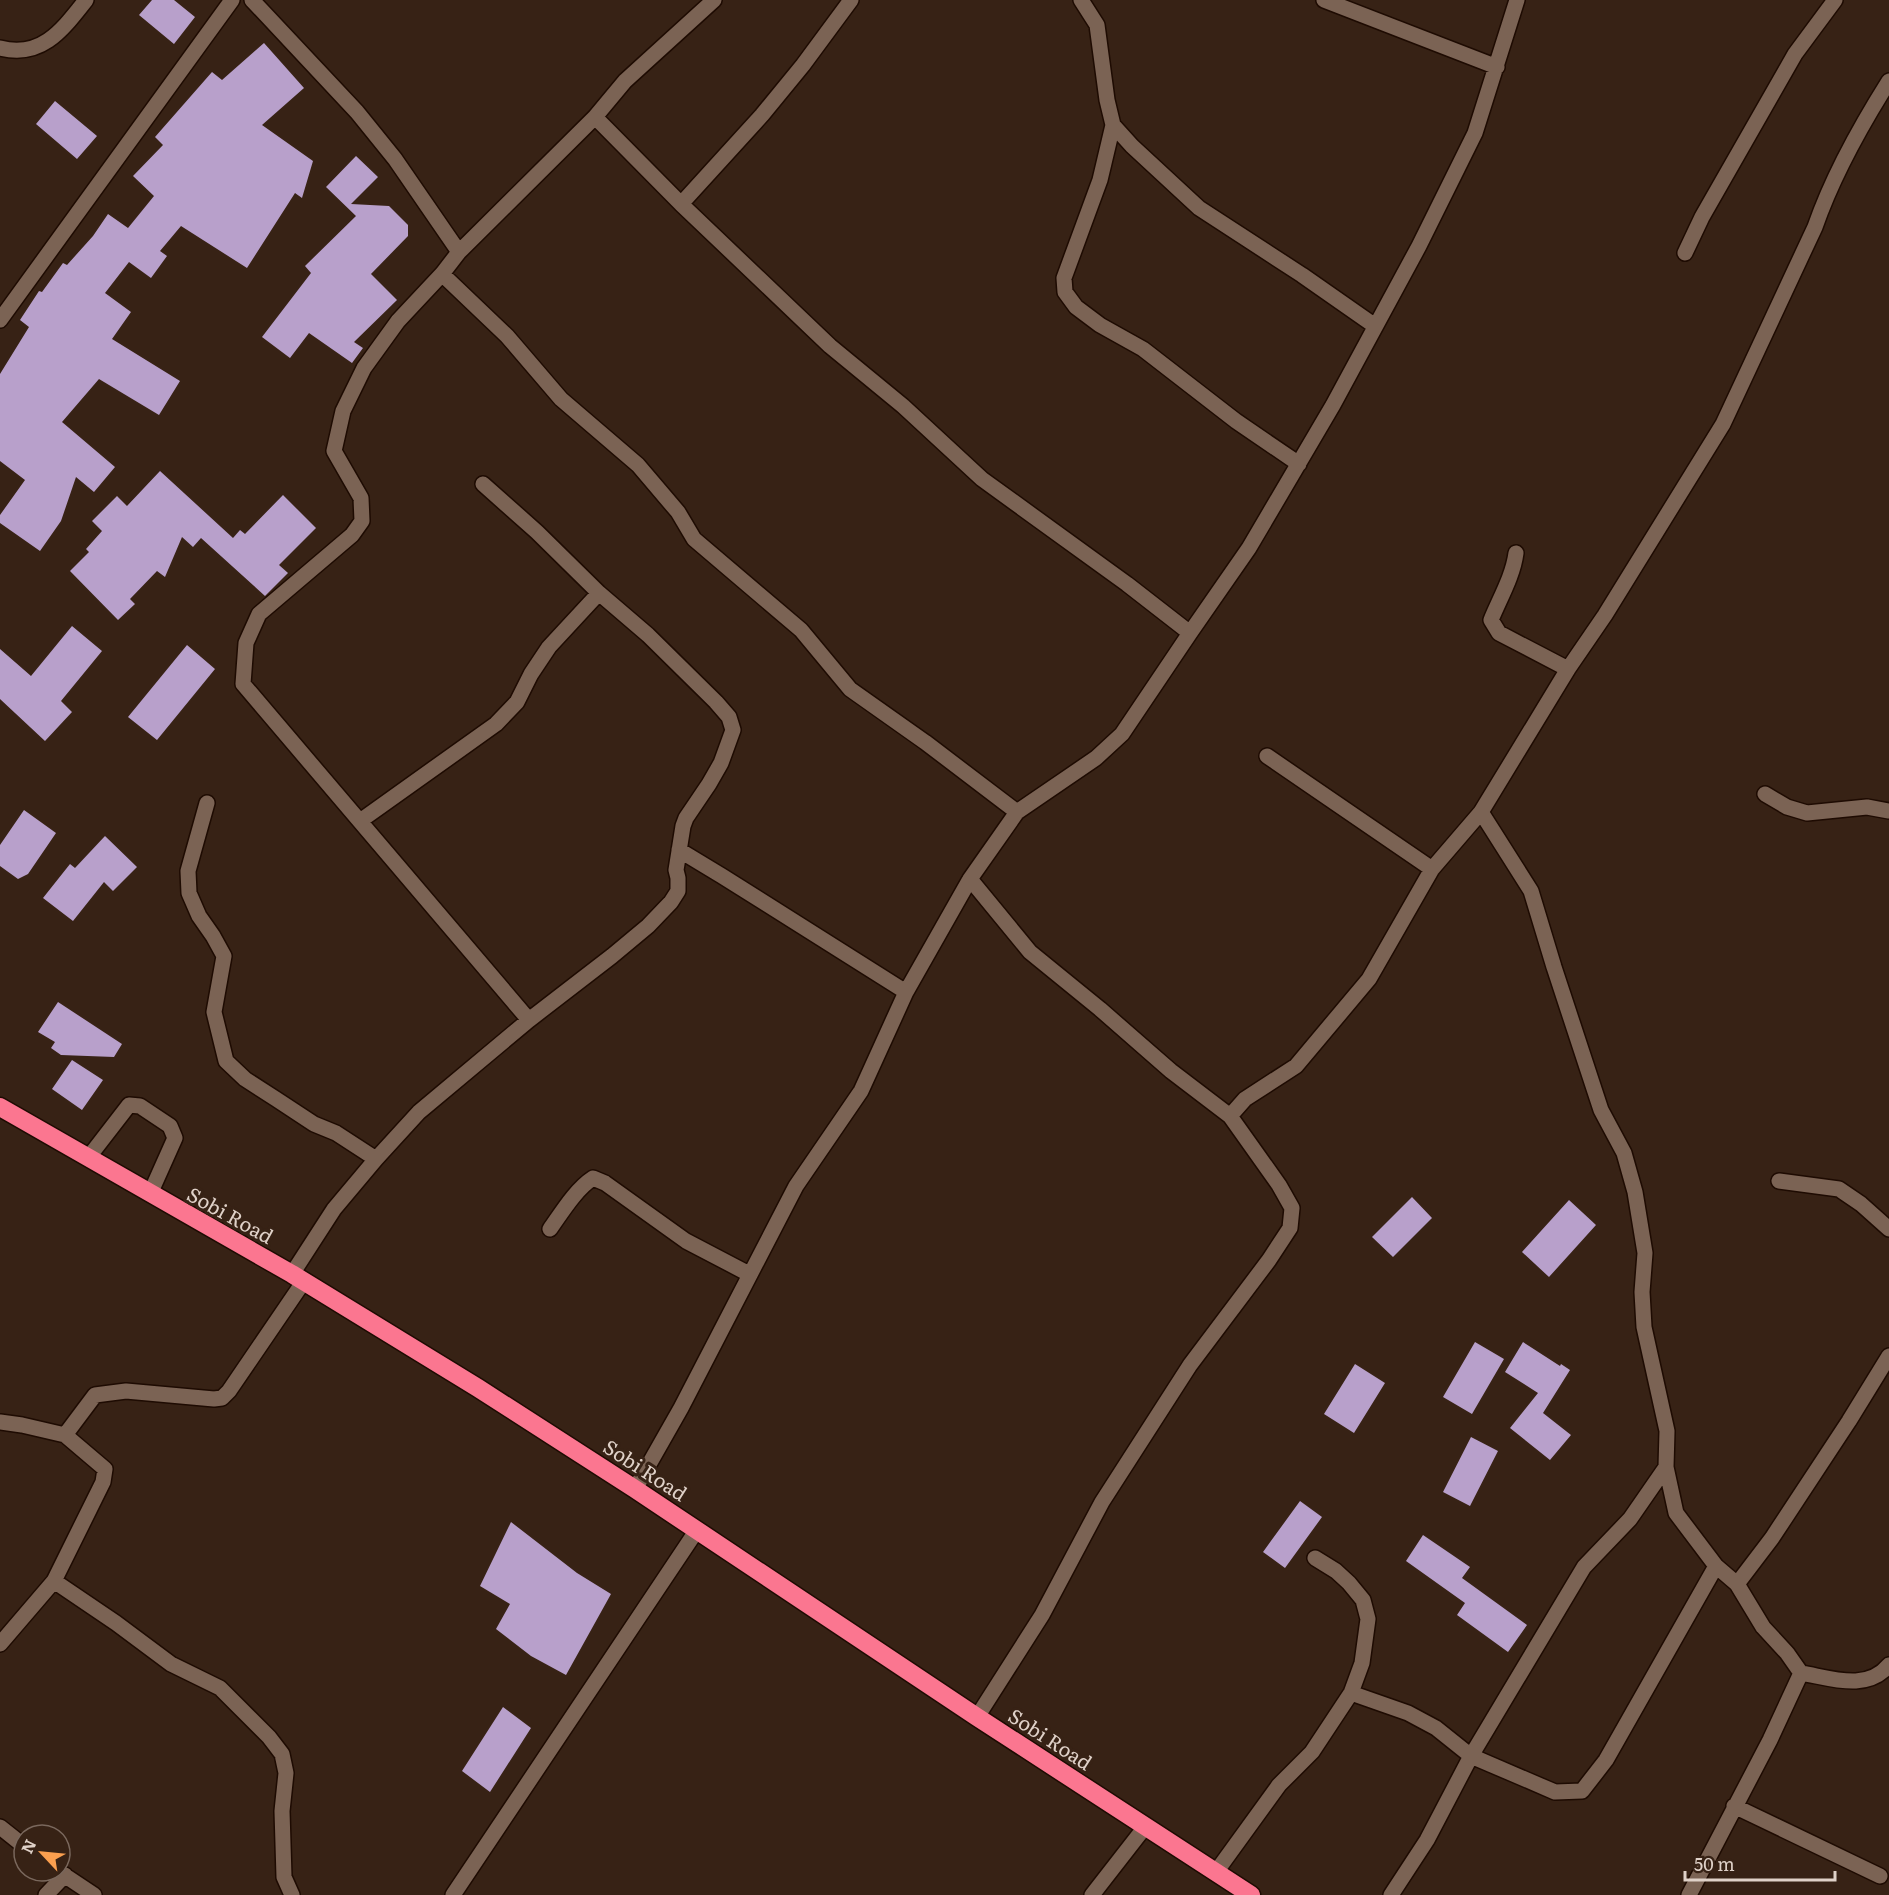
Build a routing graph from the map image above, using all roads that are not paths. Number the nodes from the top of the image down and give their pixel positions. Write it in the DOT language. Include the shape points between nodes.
graph roads {
  1 [pos="86,0"];
  2 [pos="232,0"];
  3 [pos="252,0"];
  4 [pos="714,0"];
  5 [pos="851,0"];
  6 [pos="1081,0"];
  7 [pos="1324,0"];
  8 [pos="1517,0"];
  9 [pos="1835,0"];
  10 [pos="0,48"];
  11 [pos="1497,67"];
  12 [pos="1889,81"];
  13 [pos="595,117"];
  14 [pos="1113,125"];
  15 [pos="681,204"];
  16 [pos="459,252"];
  17 [pos="1684,253"];
  18 [pos="442,274"];
  19 [pos="0,320"];
  20 [pos="1375,326"];
  21 [pos="1299,464"];
  22 [pos="483,484"];
  23 [pos="1516,553"];
  24 [pos="599,593"];
  25 [pos="1190,633"];
  26 [pos="1568,669"];
  27 [pos="1267,756"];
  28 [pos="1765,794"];
  29 [pos="207,803"];
  30 [pos="1889,811"];
  31 [pos="1481,812"];
  32 [pos="1017,813"];
  33 [pos="360,821"];
  34 [pos="679,850"];
  35 [pos="1432,868"];
  36 [pos="970,879"];
  37 [pos="906,992"];
  38 [pos="529,1020"];
  39 [pos="0,1107"];
  40 [pos="1230,1116"];
  41 [pos="88,1158"];
  42 [pos="376,1159"];
  43 [pos="1779,1181"];
  44 [pos="150,1194"];
  45 [pos="550,1229"];
  46 [pos="1889,1229"];
  47 [pos="749,1274"];
  48 [pos="298,1277"];
  49 [pos="1889,1356"];
  50 [pos="0,1422"];
  51 [pos="65,1435"];
  52 [pos="1666,1467"];
  53 [pos="635,1489"];
  54 [pos="697,1530"];
  55 [pos="1315,1558"];
  56 [pos="1716,1566"];
  57 [pos="54,1581"];
  58 [pos="1737,1584"];
  59 [pos="0,1644"];
  60 [pos="1889,1665"];
  61 [pos="1801,1673"];
  62 [pos="1351,1693"];
  63 [pos="977,1717"];
  64 [pos="1471,1756"];
  65 [pos="1734,1806"];
  66 [pos="0,1827"];
  67 [pos="1145,1827"];
  68 [pos="12,1836"];
  69 [pos="1216,1872"];
  70 [pos="1880,1876"];
  71 [pos="72,1880"];
  72 [pos="94,1895"];
  73 [pos="292,1895"];
  74 [pos="453,1895"];
  75 [pos="1092,1895"];
  76 [pos="1251,1895"];
  77 [pos="1391,1895"];
  78 [pos="1689,1895"];
  1 -- 10 [label="street" via="51,40 31,49"];
  2 -- 19 [label="street"];
  3 -- 16 [label="street" via="395,159"];
  4 -- 13 [label="street" via="625,81"];
  5 -- 15 [label="street" via="762,116"];
  6 -- 14 [label="street" via="1096,25"];
  7 -- 11 [label="street"];
  8 -- 11 [label="street"];
  9 -- 17 [label="street" via="1795,54"];
  11 -- 20 [label="street" via="1475,133"];
  12 -- 26 [label="street" via="1831,186 1723,424"];
  13 -- 15 [label="street"];
  13 -- 16 [label="street"];
  14 -- 20 [label="street" via="1199,208"];
  14 -- 21 [label="street" via="1100,180 1064,278 1065,292 1076,307 1100,325 1143,349"];
  15 -- 25 [label="street" via="830,346 903,405 982,479"];
  16 -- 18 [label="street"];
  18 -- 32 [label="street" via="507,336 561,399 638,465 678,512 694,539 801,630 850,689"];
  18 -- 33 [label="street" via="391,330 364,368 343,411 334,451 361,498 362,521 352,535 259,614 246,643 243,684"];
  20 -- 21 [label="street"];
  21 -- 25 [label="street" via="1249,548"];
  22 -- 24 [label="street"];
  23 -- 26 [label="street" via="1514,569 1491,620 1499,633"];
  24 -- 33 [label="street" via="549,647 517,702 496,724"];
  24 -- 34 [label="street" via="648,635 729,717 733,730 721,764 682,826"];
  25 -- 32 [label="street" via="1122,734 1096,758"];
  26 -- 31 [label="street"];
  27 -- 35 [label="street"];
  28 -- 30 [label="street" via="1807,813 1867,807"];
  29 -- 42 [label="street" via="188,871 189,893 224,956 214,1012 226,1061 245,1079"];
  31 -- 35 [label="street"];
  31 -- 52 [label="street" via="1532,891 1601,1110 1624,1154 1635,1192 1645,1253 1644,1327 1667,1431"];
  32 -- 36 [label="street"];
  33 -- 38 [label="street"];
  34 -- 37 [label="street"];
  34 -- 38 [label="street" via="678,891 671,902 612,956"];
  35 -- 40 [label="street" via="1369,980 1296,1066 1245,1099"];
  36 -- 37 [label="street"];
  36 -- 40 [label="street" via="1030,952"];
  37 -- 47 [label="street" via="861,1091 796,1186"];
  38 -- 42 [label="street" via="419,1112"];
  39 -- 41 [label="highway, Sobi Road"];
  40 -- 63 [label="street" via="1292,1208 1290,1228 1190,1365 1102,1502 1042,1616"];
  41 -- 44 [label="highway, Sobi Road"];
  41 -- 44 [label="street" via="129,1105 140,1106 170,1126 175,1138"];
  42 -- 48 [label="street" via="334,1209"];
  43 -- 46 [label="street" via="1839,1189"];
  44 -- 48 [label="highway, Sobi Road"];
  45 -- 47 [label="street" via="584,1183 593,1178 686,1241"];
  47 -- 53 [label="street"];
  48 -- 51 [label="street" via="222,1398 126,1391 95,1395"];
  48 -- 53 [label="highway, Sobi Road"];
  49 -- 58 [label="street" via="1772,1538"];
  50 -- 51 [label="street"];
  51 -- 57 [label="street" via="105,1469 103,1482"];
  52 -- 56 [label="street" via="1676,1513"];
  52 -- 64 [label="street" via="1630,1519 1584,1567"];
  53 -- 54 [label="highway, Sobi Road"];
  54 -- 63 [label="highway, Sobi Road"];
  54 -- 74 [label="street"];
  55 -- 62 [label="street" via="1349,1583 1362,1600 1368,1619 1362,1663"];
  56 -- 58 [label="street"];
  56 -- 64 [label="street" via="1606,1760 1582,1791 1555,1792"];
  57 -- 59 [label="street"];
  57 -- 73 [label="street" via="171,1664 220,1688 282,1754 286,1773 282,1811 284,1877"];
  58 -- 61 [label="street" via="1763,1627"];
  60 -- 61 [label="street" via="1882,1673 1858,1683"];
  61 -- 65 [label="street"];
  62 -- 64 [label="street" via="1436,1728"];
  62 -- 69 [label="street" via="1312,1752 1279,1785"];
  63 -- 67 [label="highway, Sobi Road"];
  64 -- 77 [label="street" via="1427,1840"];
  65 -- 70 [label="street"];
  65 -- 78 [label="street"];
  66 -- 68 [label="street"];
  67 -- 69 [label="highway, Sobi Road"];
  67 -- 75 [label="street"];
  69 -- 76 [label="highway, Sobi Road"];
  71 -- 72 [label="street"];
}
